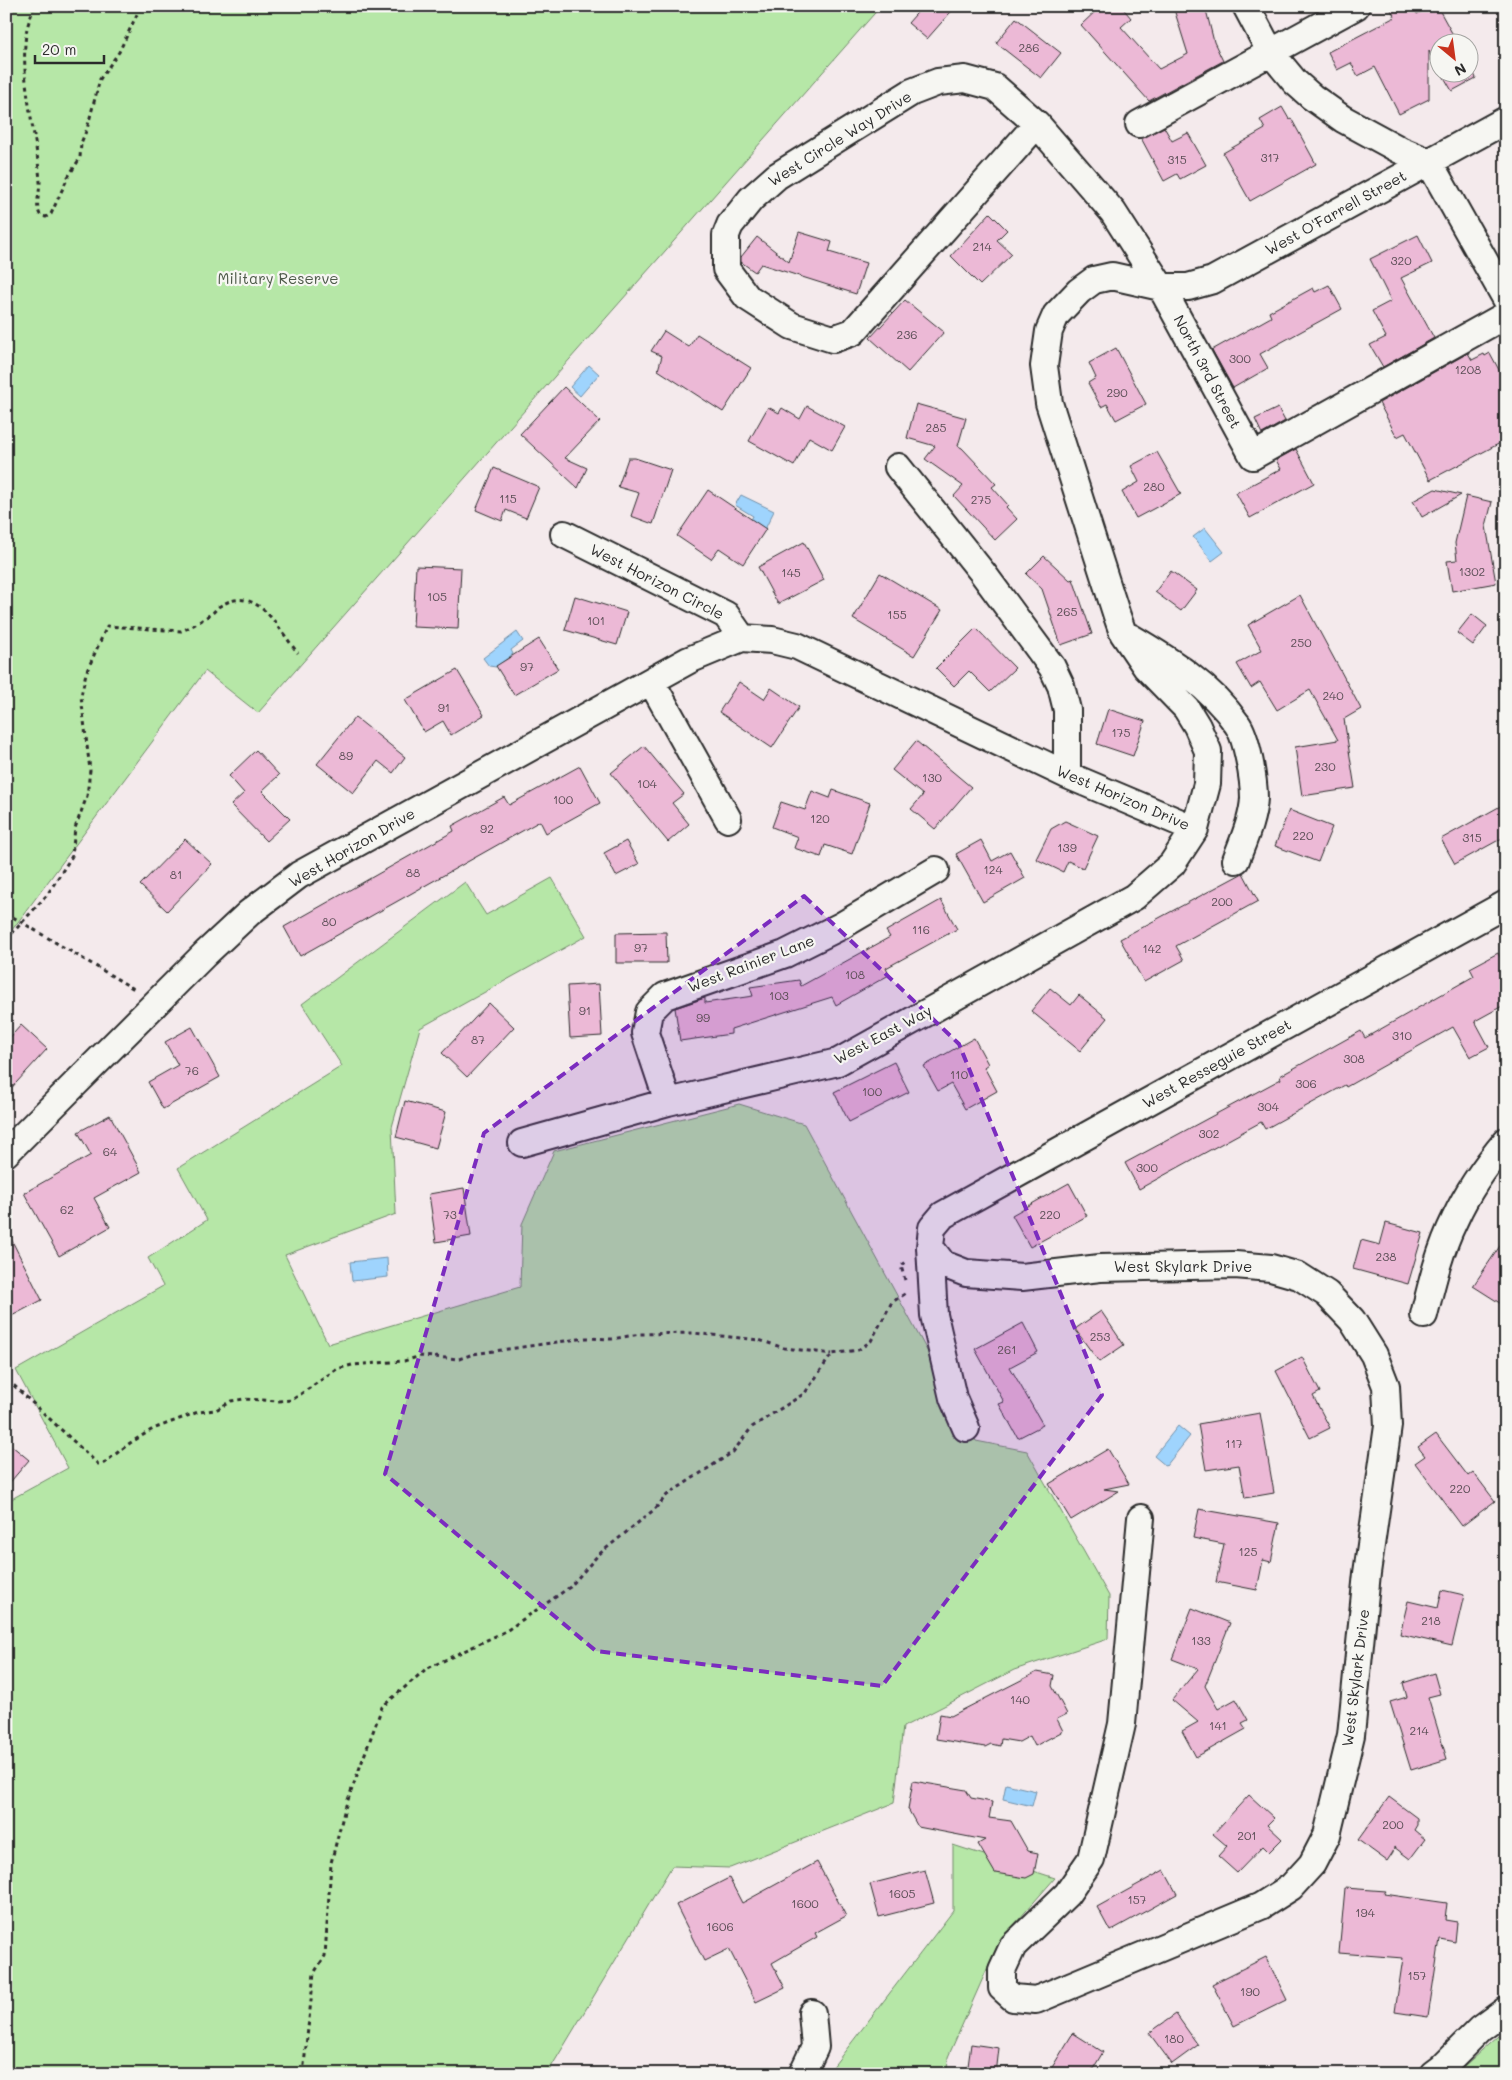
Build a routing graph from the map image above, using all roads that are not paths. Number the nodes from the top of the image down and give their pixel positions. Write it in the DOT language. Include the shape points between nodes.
graph roads {
  1 [pos="1246,6"];
  2 [pos="1356,6"];
  3 [pos="1271,53"];
  4 [pos="1506,120"];
  5 [pos="1037,124"];
  6 [pos="1139,124"];
  7 [pos="1429,162"];
  8 [pos="1161,286"];
  9 [pos="1506,299"];
  10 [pos="1506,315"];
  11 [pos="898,467"];
  12 [pos="564,534"];
  13 [pos="1123,633"];
  14 [pos="742,638"];
  15 [pos="651,681"];
  16 [pos="1067,774"];
  17 [pos="728,819"];
  18 [pos="1195,830"];
  19 [pos="1236,860"];
  20 [pos="936,870"];
  21 [pos="1506,904"];
  22 [pos="668,1102"];
  23 [pos="1506,1141"];
  24 [pos="522,1143"];
  25 [pos="6,1153"];
  26 [pos="931,1237"];
  27 [pos="1424,1315"];
  28 [pos="966,1428"];
  29 [pos="1140,1518"];
  30 [pos="1506,2010"];
  31 [pos="812,2013"];
  32 [pos="802,2074"];
  33 [pos="1433,2074"];
  1 -- 3 [label="street"];
  2 -- 3 [label="street"];
  3 -- 6 [label="street"];
  3 -- 7 [label="street" via="1301,87 1342,119"];
  4 -- 7 [label="street, West O'Farrell Street"];
  5 -- 5 [label="street, West Circle Way Drive" via="995,87 965,79 938,82 912,92 776,176 751,198 726,235 726,269 747,297 792,326 833,339 853,332"];
  5 -- 8 [label="street, West Circle Way Drive" via="1113,212"];
  7 -- 8 [label="street, West O'Farrell Street" via="1213,280 1188,287"];
  7 -- 9 [label="street"];
  8 -- 10 [label="street, North 3rd Street" via="1253,456"];
  8 -- 13 [label="street, West Horizon Drive" via="1112,276 1094,280 1056,315 1044,366 1050,403"];
  11 -- 16 [label="street" via="1052,667 1067,710"];
  12 -- 14 [label="street, West Horizon Circle" via="726,615"];
  13 -- 18 [label="street, West Horizon Drive" via="1146,667 1186,708 1208,751 1207,784"];
  13 -- 19 [label="street" via="1163,656 1209,692 1238,725 1249,756 1254,798 1248,829"];
  14 -- 15 [label="street, West Horizon Drive" via="689,660"];
  14 -- 16 [label="street, West Horizon Drive" via="796,646"];
  15 -- 17 [label="street"];
  15 -- 25 [label="street, West Horizon Drive" via="299,875 249,913"];
  16 -- 18 [label="street, West Horizon Drive"];
  18 -- 22 [label="street, West East Way" via="1172,864 1134,897 838,1062"];
  20 -- 22 [label="street, West Rainier Lane" via="841,926 785,954 665,996 649,1012 645,1033"];
  21 -- 26 [label="street, West Resseguie Street" via="943,1215"];
  22 -- 24 [label="street, West East Way"];
  23 -- 27 [label="street" via="1483,1169 1454,1219"];
  26 -- 28 [label="street" via="934,1315 953,1398"];
  26 -- 29 [label="street, West Skylark Drive" via="943,1264 975,1274 1022,1278 1100,1268 1235,1264 1271,1268 1299,1276 1327,1294 1352,1320 1374,1355 1386,1386 1386,1446 1368,1573 1351,1735 1326,1835 1312,1864 1291,1887 1261,1906 1036,2000 1013,1998 1002,1988 1002,1970 1013,1946 1066,1894 1091,1859 1122,1724"];
  30 -- 33 [label="street" via="1480,2029"];
  31 -- 32 [label="street" via="815,2047"];
}
